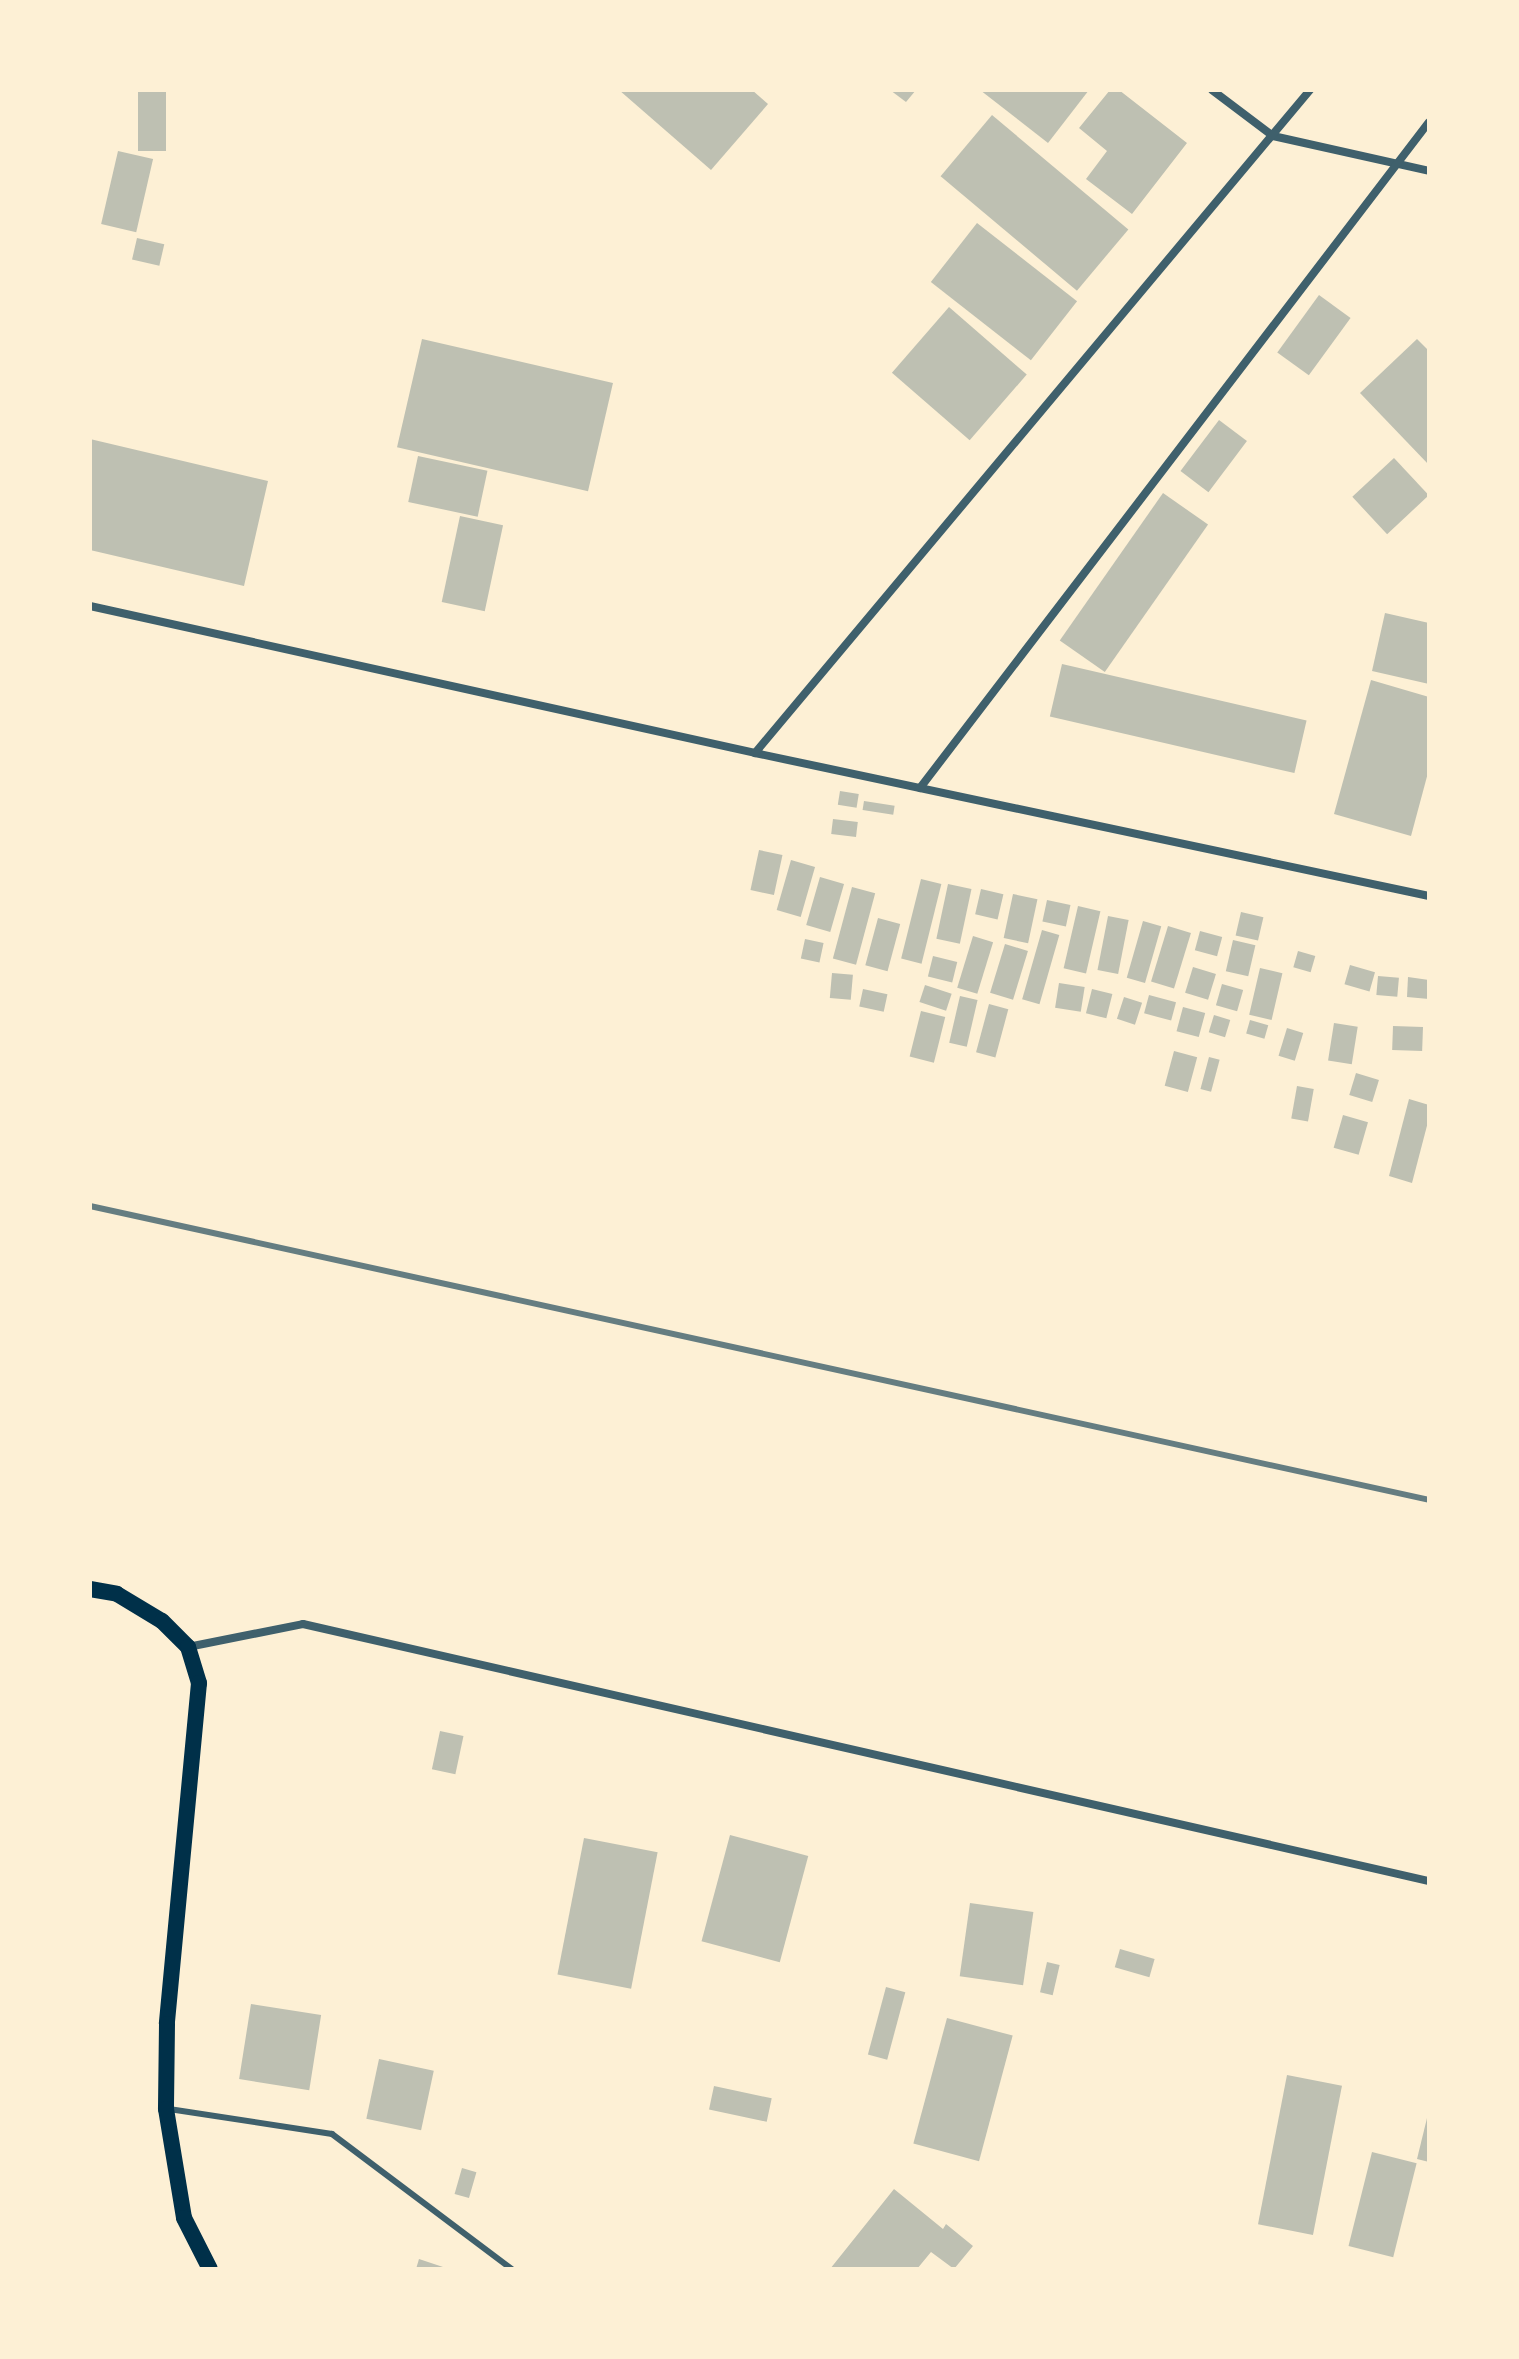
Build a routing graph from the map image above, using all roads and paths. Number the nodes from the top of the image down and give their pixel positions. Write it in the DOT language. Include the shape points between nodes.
graph roads {
  1 [pos="1212,90"];
  2 [pos="1310,90"];
  3 [pos="1429,122"];
  4 [pos="1273,136"];
  5 [pos="1398,164"];
  6 [pos="1429,171"];
  7 [pos="90,606"];
  8 [pos="755,753"];
  9 [pos="920,788"];
  10 [pos="1429,896"];
  11 [pos="90,1589"];
  12 [pos="188,1647"];
  13 [pos="1429,1881"];
  14 [pos="166,2109"];
  15 [pos="210,2269"];
  16 [pos="512,2269"];
  1 -- 4 [label="street"];
  2 -- 4 [label="street"];
  3 -- 5 [label="street"];
  4 -- 5 [label="street"];
  4 -- 8 [label="street"];
  5 -- 6 [label="street"];
  5 -- 9 [label="street"];
  7 -- 8 [label="street"];
  8 -- 9 [label="street"];
  9 -- 10 [label="street"];
  11 -- 12 [label="main road" via="117,1594 162,1621"];
  12 -- 13 [label="street" via="303,1624"];
  12 -- 14 [label="main road" via="199,1683 167,2024"];
  14 -- 15 [label="main road" via="184,2218"];
  14 -- 16 [label="lane" via="332,2134"];
}
